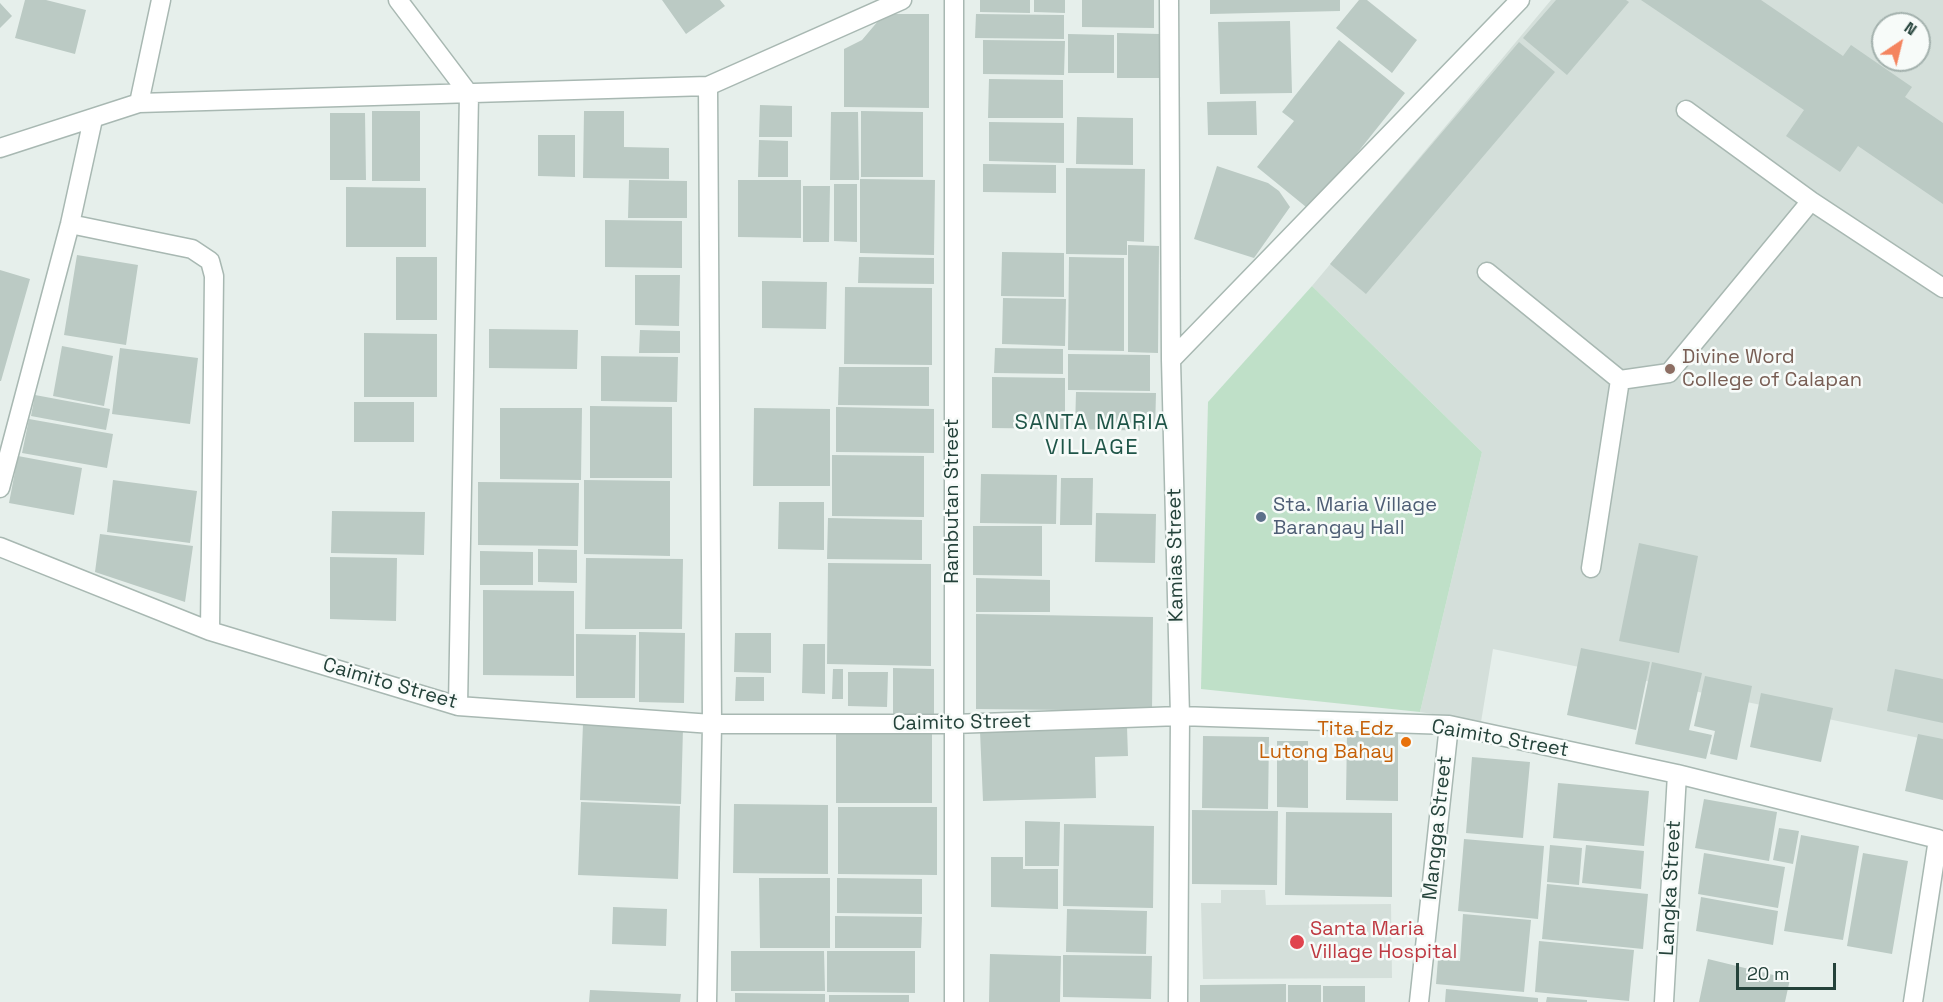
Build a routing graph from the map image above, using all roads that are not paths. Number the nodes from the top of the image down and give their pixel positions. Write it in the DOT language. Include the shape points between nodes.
graph roads {
  1 [pos="161,0"];
  2 [pos="398,0"];
  3 [pos="902,0"];
  4 [pos="954,0"];
  5 [pos="1170,0"];
  6 [pos="1520,0"];
  7 [pos="708,86"];
  8 [pos="469,94"];
  9 [pos="139,103"];
  10 [pos="1686,110"];
  11 [pos="93,119"];
  12 [pos="0,148"];
  13 [pos="1811,201"];
  14 [pos="70,224"];
  15 [pos="1487,272"];
  16 [pos="1943,288"];
  17 [pos="1171,360"];
  18 [pos="1620,380"];
  19 [pos="0,488"];
  20 [pos="0,547"];
  21 [pos="1591,568"];
  22 [pos="210,631"];
  23 [pos="458,706"];
  24 [pos="1180,716"];
  25 [pos="712,724"];
  26 [pos="952,724"];
  27 [pos="1449,725"];
  28 [pos="1677,774"];
  29 [pos="707,1002"];
  30 [pos="954,1002"];
  31 [pos="1178,1002"];
  32 [pos="1419,1002"];
  33 [pos="1664,1002"];
  34 [pos="1913,1002"];
  1 -- 9 [label="street"];
  2 -- 8 [label="street"];
  3 -- 7 [label="street"];
  4 -- 26 [label="street, Rambutan Street"];
  5 -- 17 [label="street, Kamias Street"];
  6 -- 17 [label="street"];
  7 -- 8 [label="street"];
  7 -- 25 [label="street"];
  8 -- 9 [label="street"];
  8 -- 23 [label="street"];
  9 -- 11 [label="street"];
  10 -- 13 [label="street"];
  11 -- 12 [label="street"];
  11 -- 14 [label="street"];
  13 -- 16 [label="street"];
  13 -- 18 [label="street" via="1670,373"];
  14 -- 19 [label="street"];
  14 -- 22 [label="street" via="192,249 210,261 214,276"];
  15 -- 18 [label="street"];
  17 -- 24 [label="street, Kamias Street"];
  18 -- 21 [label="street"];
  20 -- 22 [label="street, Caimito Street"];
  22 -- 23 [label="street, Caimito Street"];
  23 -- 25 [label="street, Caimito Street"];
  24 -- 26 [label="street, Caimito Street"];
  24 -- 27 [label="street, Caimito Street"];
  24 -- 31 [label="street, Kamias Street"];
  25 -- 26 [label="street, Caimito Street"];
  25 -- 29 [label="street"];
  26 -- 30 [label="street, Rambutan Street"];
  27 -- 28 [label="street, Caimito Street"];
  27 -- 32 [label="street, Mangga Street"];
  28 -- 33 [label="street, Langka Street"];
  28 -- 34 [label="street, Caimito Street" via="1938,839"];
}
